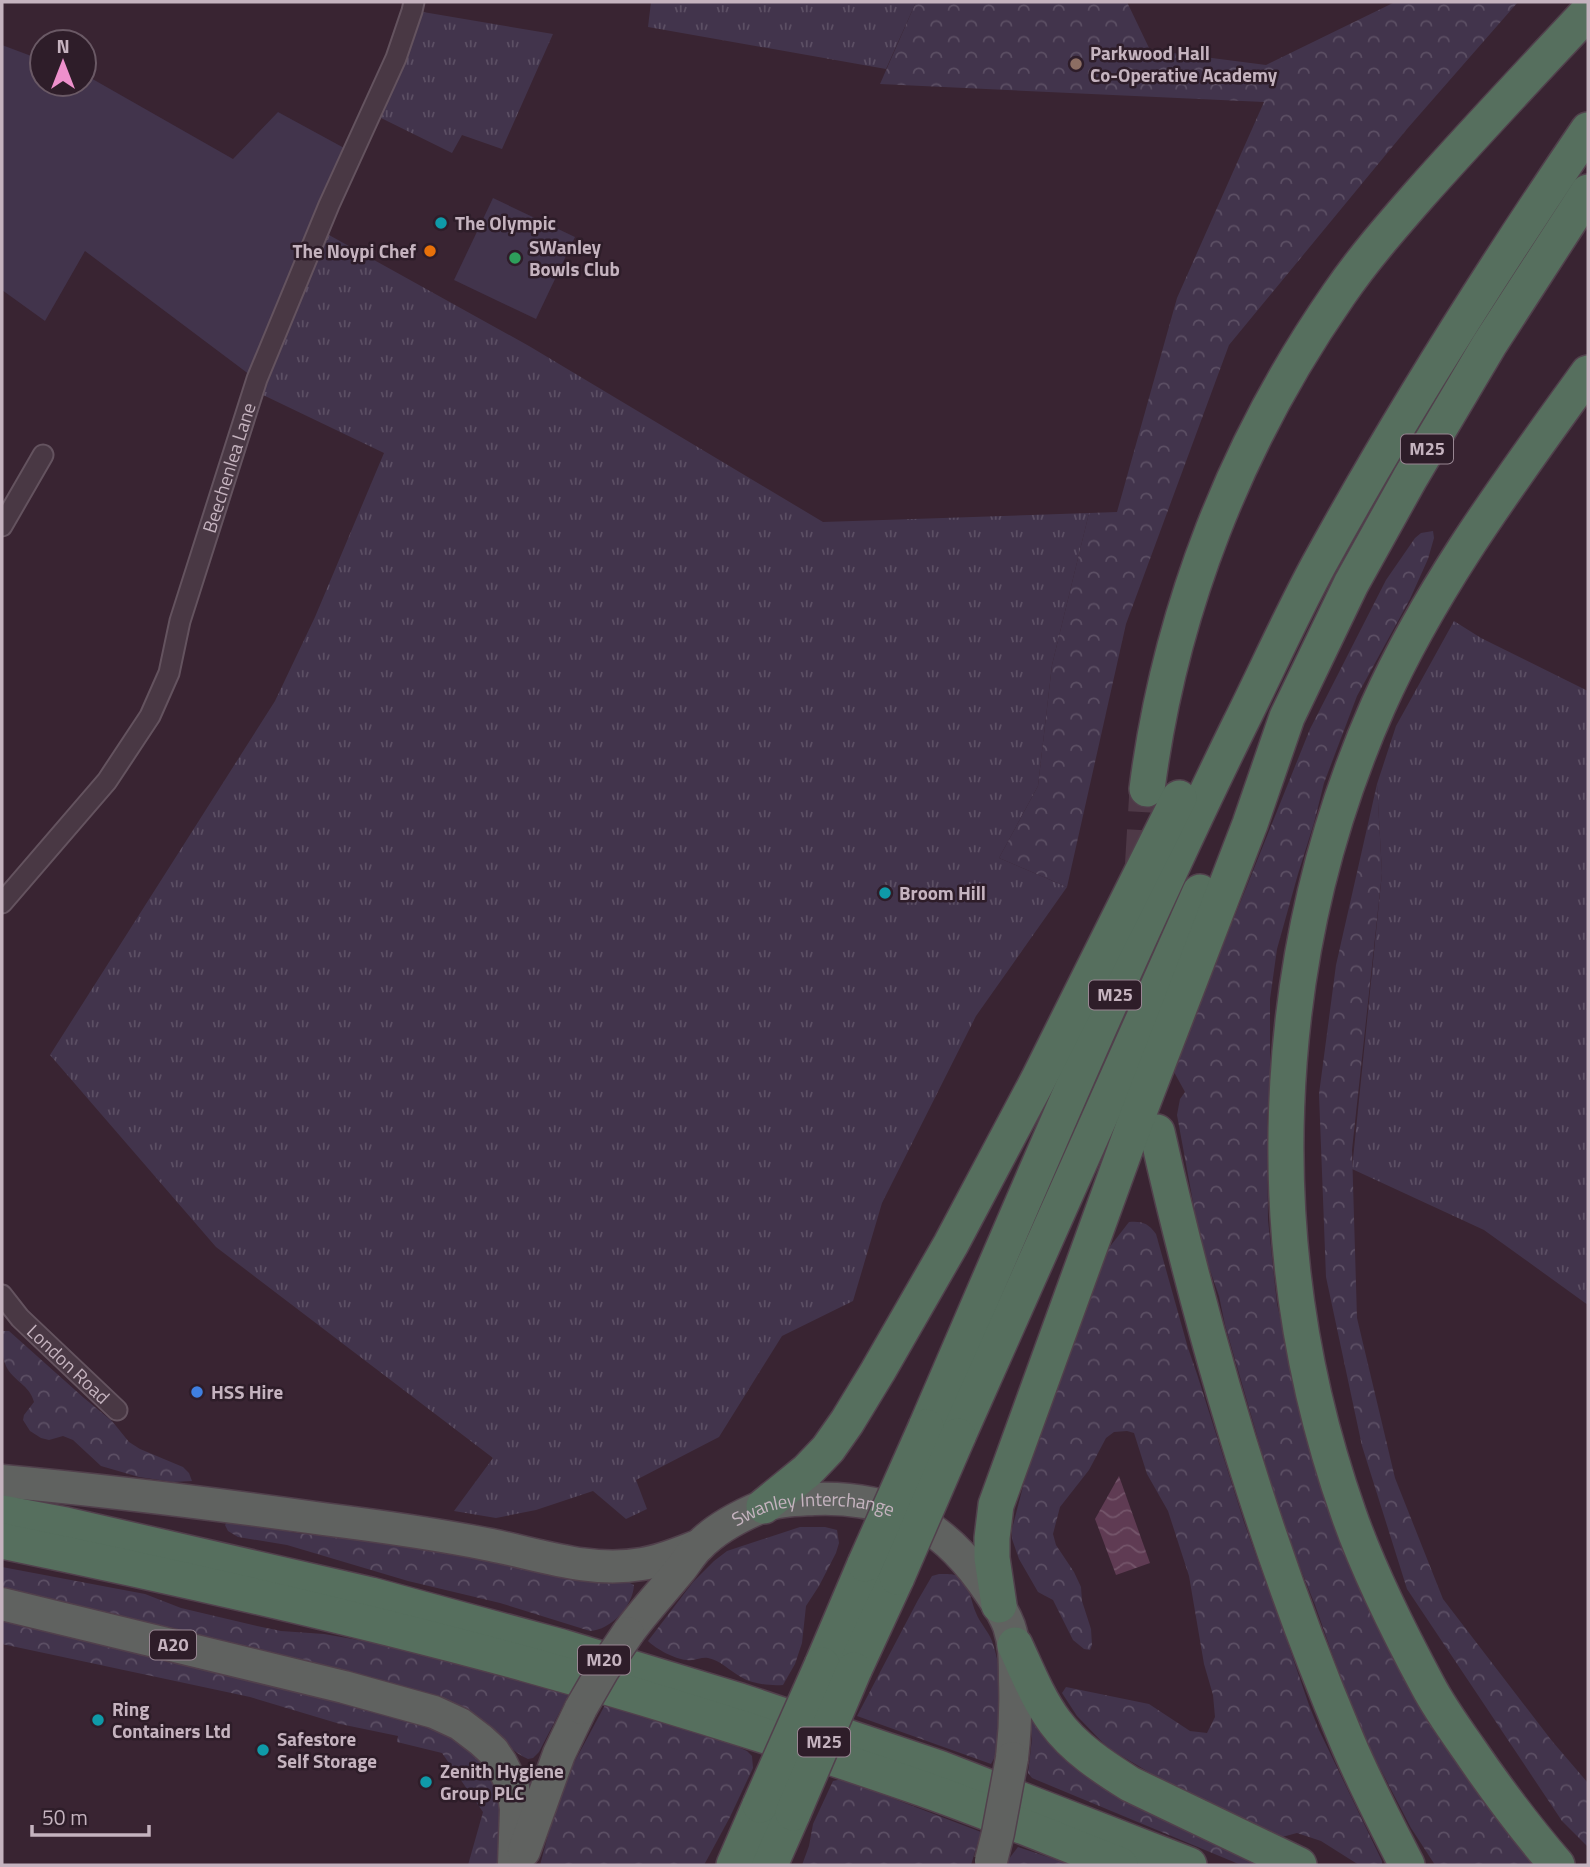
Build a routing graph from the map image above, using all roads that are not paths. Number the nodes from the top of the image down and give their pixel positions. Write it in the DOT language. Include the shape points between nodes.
graph roads {
  1 [pos="414,2"];
  2 [pos="1588,12"];
  3 [pos="1588,130"];
  4 [pos="1588,192"];
  5 [pos="1588,373"];
  6 [pos="43,455"];
  7 [pos="2,526"];
  8 [pos="1317,568"];
  9 [pos="1287,717"];
  10 [pos="1147,789"];
  11 [pos="2,903"];
  12 [pos="1157,1132"];
  13 [pos="2,1295"];
  14 [pos="11,1316"];
  15 [pos="117,1410"];
  16 [pos="942,1432"];
  17 [pos="2,1481"];
  18 [pos="764,1506"];
  19 [pos="2,1513"];
  20 [pos="2,1541"];
  21 [pos="698,1546"];
  22 [pos="2,1604"];
  23 [pos="999,1605"];
  24 [pos="1014,1645"];
  25 [pos="777,1809"];
  26 [pos="1550,1857"];
  27 [pos="990,1863"];
  28 [pos="514,1865"];
  29 [pos="519,1865"];
  30 [pos="734,1865"];
  31 [pos="770,1865"];
  32 [pos="1120,1865"];
  33 [pos="1189,1865"];
  34 [pos="1298,1865"];
  35 [pos="1407,1865"];
  1 -- 11 [label="street, Beechenlea Lane" via="396,58 257,379 180,621 169,673 150,716 107,781"];
  2 -- 10 [label="highway" via="1393,226 1340,293 1276,394 1226,496 1188,598 1159,708"];
  3 -- 8 [label="highway, M25" via="1464,319"];
  4 -- 9 [label="highway, M25" via="1410,478 1351,584"];
  5 -- 26 [label="highway" via="1446,578 1364,739 1333,828 1307,933 1295,1003 1285,1115 1287,1211 1298,1315 1318,1414 1349,1516 1429,1688 1498,1792"];
  6 -- 7 [label="street"];
  8 -- 16 [label="highway, M25" via="1175,861"];
  8 -- 18 [label="highway, M25" via="1261,637 1038,1080 878,1371 828,1449"];
  9 -- 16 [label="highway, M25" via="1265,751"];
  9 -- 23 [label="highway, M25" via="996,1504 992,1558"];
  12 -- 35 [label="highway" via="1201,1316 1259,1506 1347,1741"];
  13 -- 14 [label="street, London Road"];
  14 -- 15 [label="street, London Road"];
  16 -- 25 [label="highway, M25, bridge"];
  17 -- 21 [label="highway" via="324,1519 602,1567 649,1563"];
  18 -- 21 [label="highway, Swanley Interchange"];
  18 -- 23 [label="highway, Swanley Interchange" via="780,1501 849,1499 898,1510 954,1547"];
  19 -- 33 [label="highway, M20" via="371,1595 562,1647 939,1768"];
  20 -- 32 [label="highway, M20" via="360,1621 527,1664 915,1786"];
  21 -- 29 [label="highway, Swanley Interchange, bridge" via="628,1633 580,1708"];
  22 -- 28 [label="highway, A20" via="356,1690 460,1724 493,1751 513,1787"];
  23 -- 24 [label="highway, Swanley Interchange"];
  24 -- 27 [label="highway, Swanley Interchange, bridge" via="1012,1758"];
  24 -- 34 [label="highway" via="1055,1723 1083,1751 1130,1784"];
  25 -- 30 [label="highway, M25"];
  25 -- 31 [label="highway, M25"];
}
